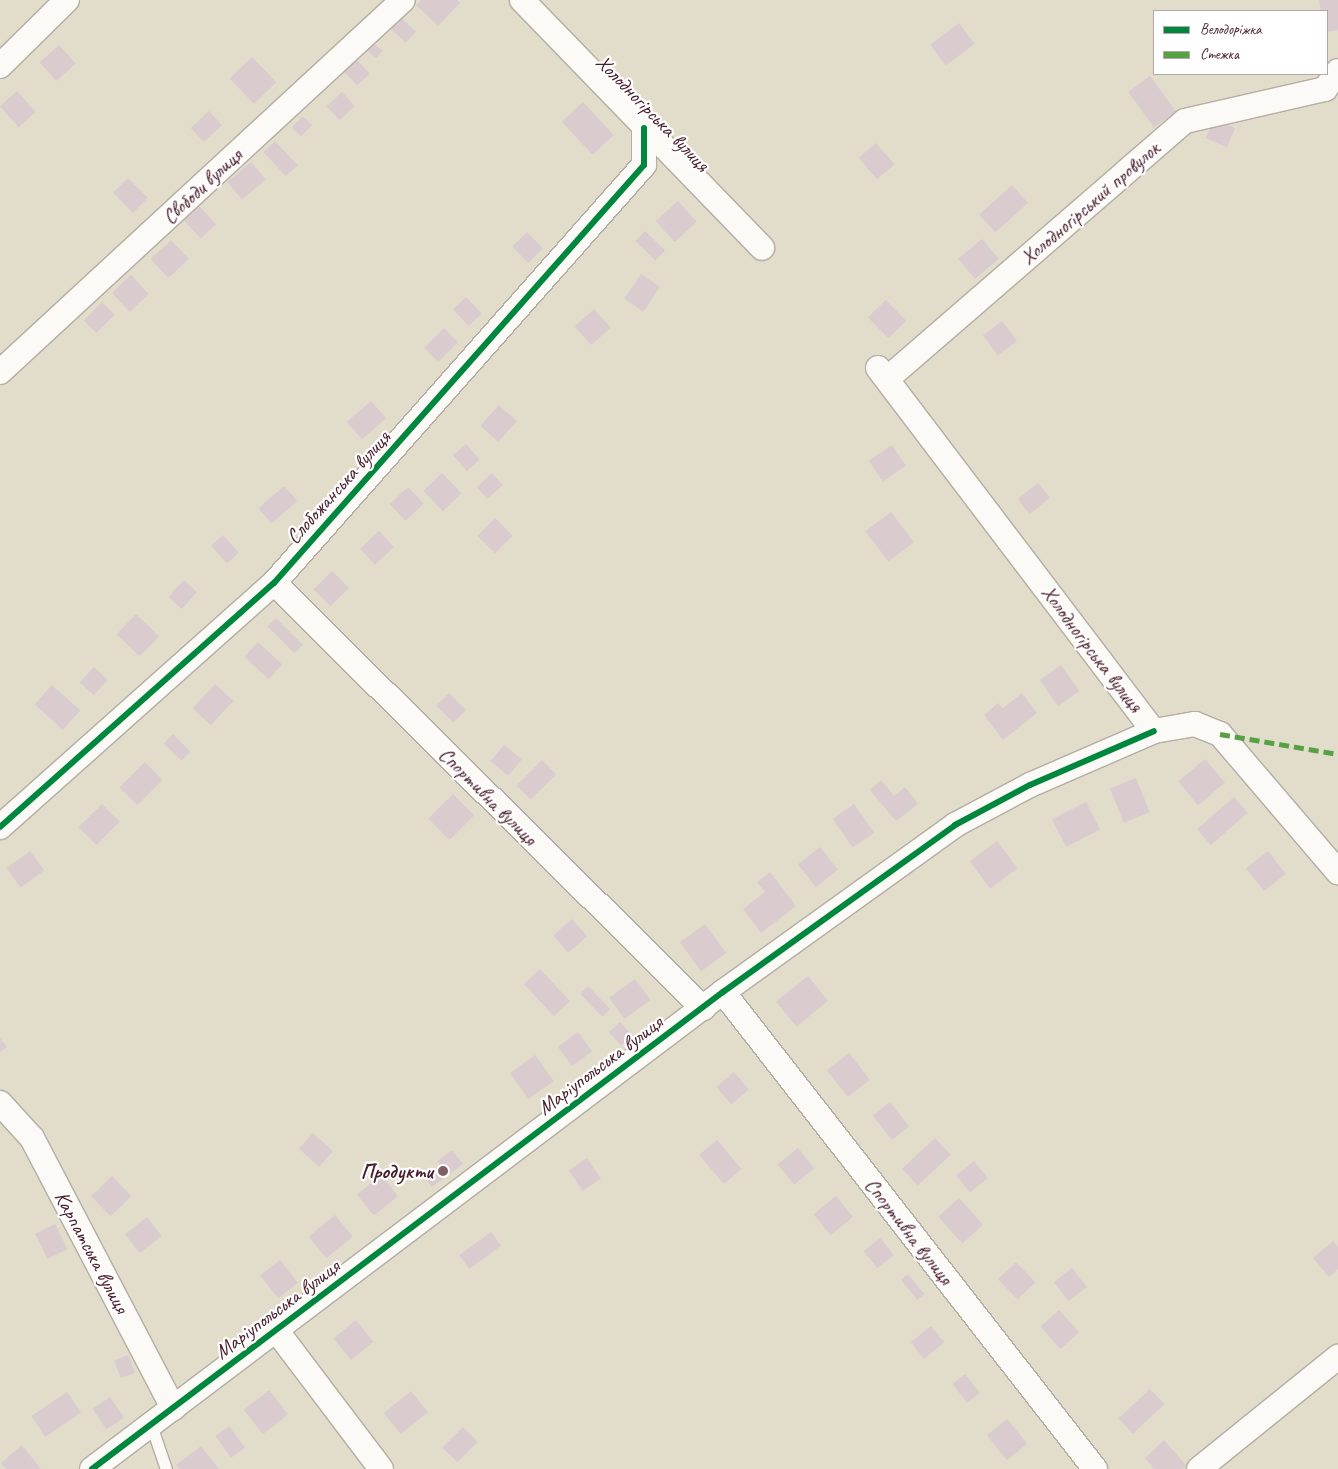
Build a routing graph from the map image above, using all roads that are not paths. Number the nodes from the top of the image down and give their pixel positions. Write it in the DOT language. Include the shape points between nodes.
graph roads {
  1 [pos="67,0"];
  2 [pos="403,0"];
  3 [pos="522,0"];
  4 [pos="0,66"];
  5 [pos="1332,80"];
  6 [pos="644,128"];
  7 [pos="762,248"];
  8 [pos="0,372"];
  9 [pos="883,374"];
  10 [pos="274,583"];
  11 [pos="1154,731"];
  12 [pos="0,826"];
  13 [pos="1338,872"];
  14 [pos="723,992"];
  15 [pos="703,1008"];
  16 [pos="0,1103"];
  17 [pos="276,1330"];
  18 [pos="1338,1357"];
  19 [pos="173,1408"];
  20 [pos="151,1425"];
  21 [pos="92,1469"];
  22 [pos="166,1469"];
  23 [pos="381,1469"];
  24 [pos="1095,1469"];
  25 [pos="1199,1469"];
  1 -- 4 [label="street"];
  2 -- 8 [label="street, Свободи вулиця"];
  3 -- 6 [label="street, Холодногірська вулиця"];
  5 -- 9 [label="street, Холодногірський провулок" via="1185,121"];
  6 -- 7 [label="street, Холодногірська вулиця"];
  6 -- 10 [label="street, Слобожанська вулиця" via="644,165"];
  9 -- 11 [label="street, Холодногірська вулиця"];
  10 -- 12 [label="street, Слобожанська вулиця"];
  10 -- 15 [label="street, Спортивна вулиця"];
  11 -- 13 [label="street, Холодногірська вулиця" via="1195,724 1220,734"];
  11 -- 14 [label="street, Маріупольська вулиця" via="1030,786 956,825"];
  14 -- 15 [label="street, Маріупольська вулиця"];
  14 -- 24 [label="street, Спортивна вулиця"];
  15 -- 17 [label="street, Маріупольська вулиця"];
  16 -- 19 [label="street, Карпатська вулиця" via="32,1138"];
  17 -- 19 [label="street, Маріупольська вулиця"];
  17 -- 23 [label="street"];
  18 -- 25 [label="street"];
  19 -- 20 [label="street, Маріупольська вулиця"];
  20 -- 21 [label="street, Маріупольська вулиця"];
  20 -- 22 [label="lane"];
}
